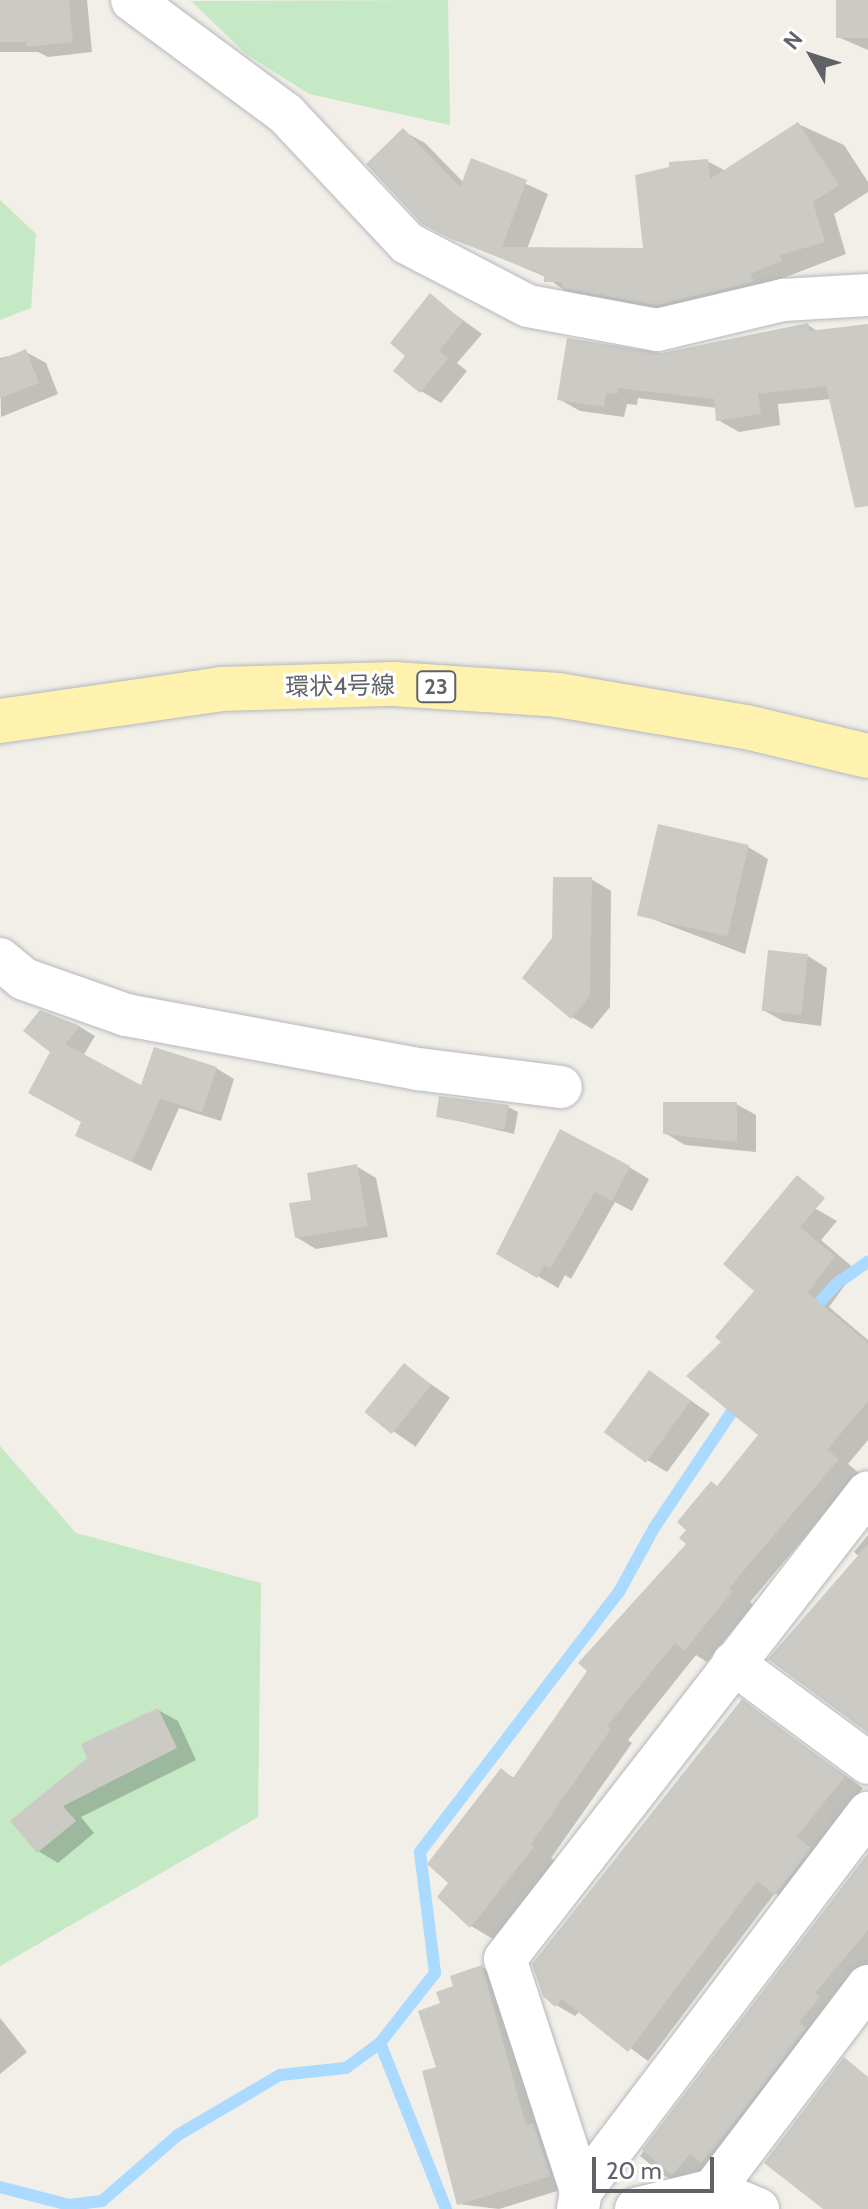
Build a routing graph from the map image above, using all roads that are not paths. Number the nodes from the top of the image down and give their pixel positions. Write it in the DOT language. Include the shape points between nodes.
graph roads {
  1 [pos="132,0"];
  2 [pos="868,295"];
  3 [pos="1,724"];
  4 [pos="868,756"];
  5 [pos="0,959"];
  6 [pos="561,1087"];
  7 [pos="868,1492"];
  8 [pos="733,1663"];
  9 [pos="868,1763"];
  10 [pos="868,1813"];
  11 [pos="861,2011"];
  12 [pos="713,2190"];
  13 [pos="579,2200"];
  14 [pos="636,2209"];
  15 [pos="758,2209"];
  1 -- 2 [label="street" via="286,114 407,243 528,306 657,330 783,300"];
  3 -- 4 [label="main road, 環状4号線 / 23" via="221,689 394,684 558,695 746,727"];
  5 -- 6 [label="street" via="24,979 126,1015 418,1069"];
  7 -- 8 [label="street"];
  8 -- 9 [label="street"];
  8 -- 13 [label="street" via="505,1959"];
  10 -- 13 [label="street"];
  11 -- 12 [label="street"];
  12 -- 14 [label="street"];
  12 -- 15 [label="street"];
}
